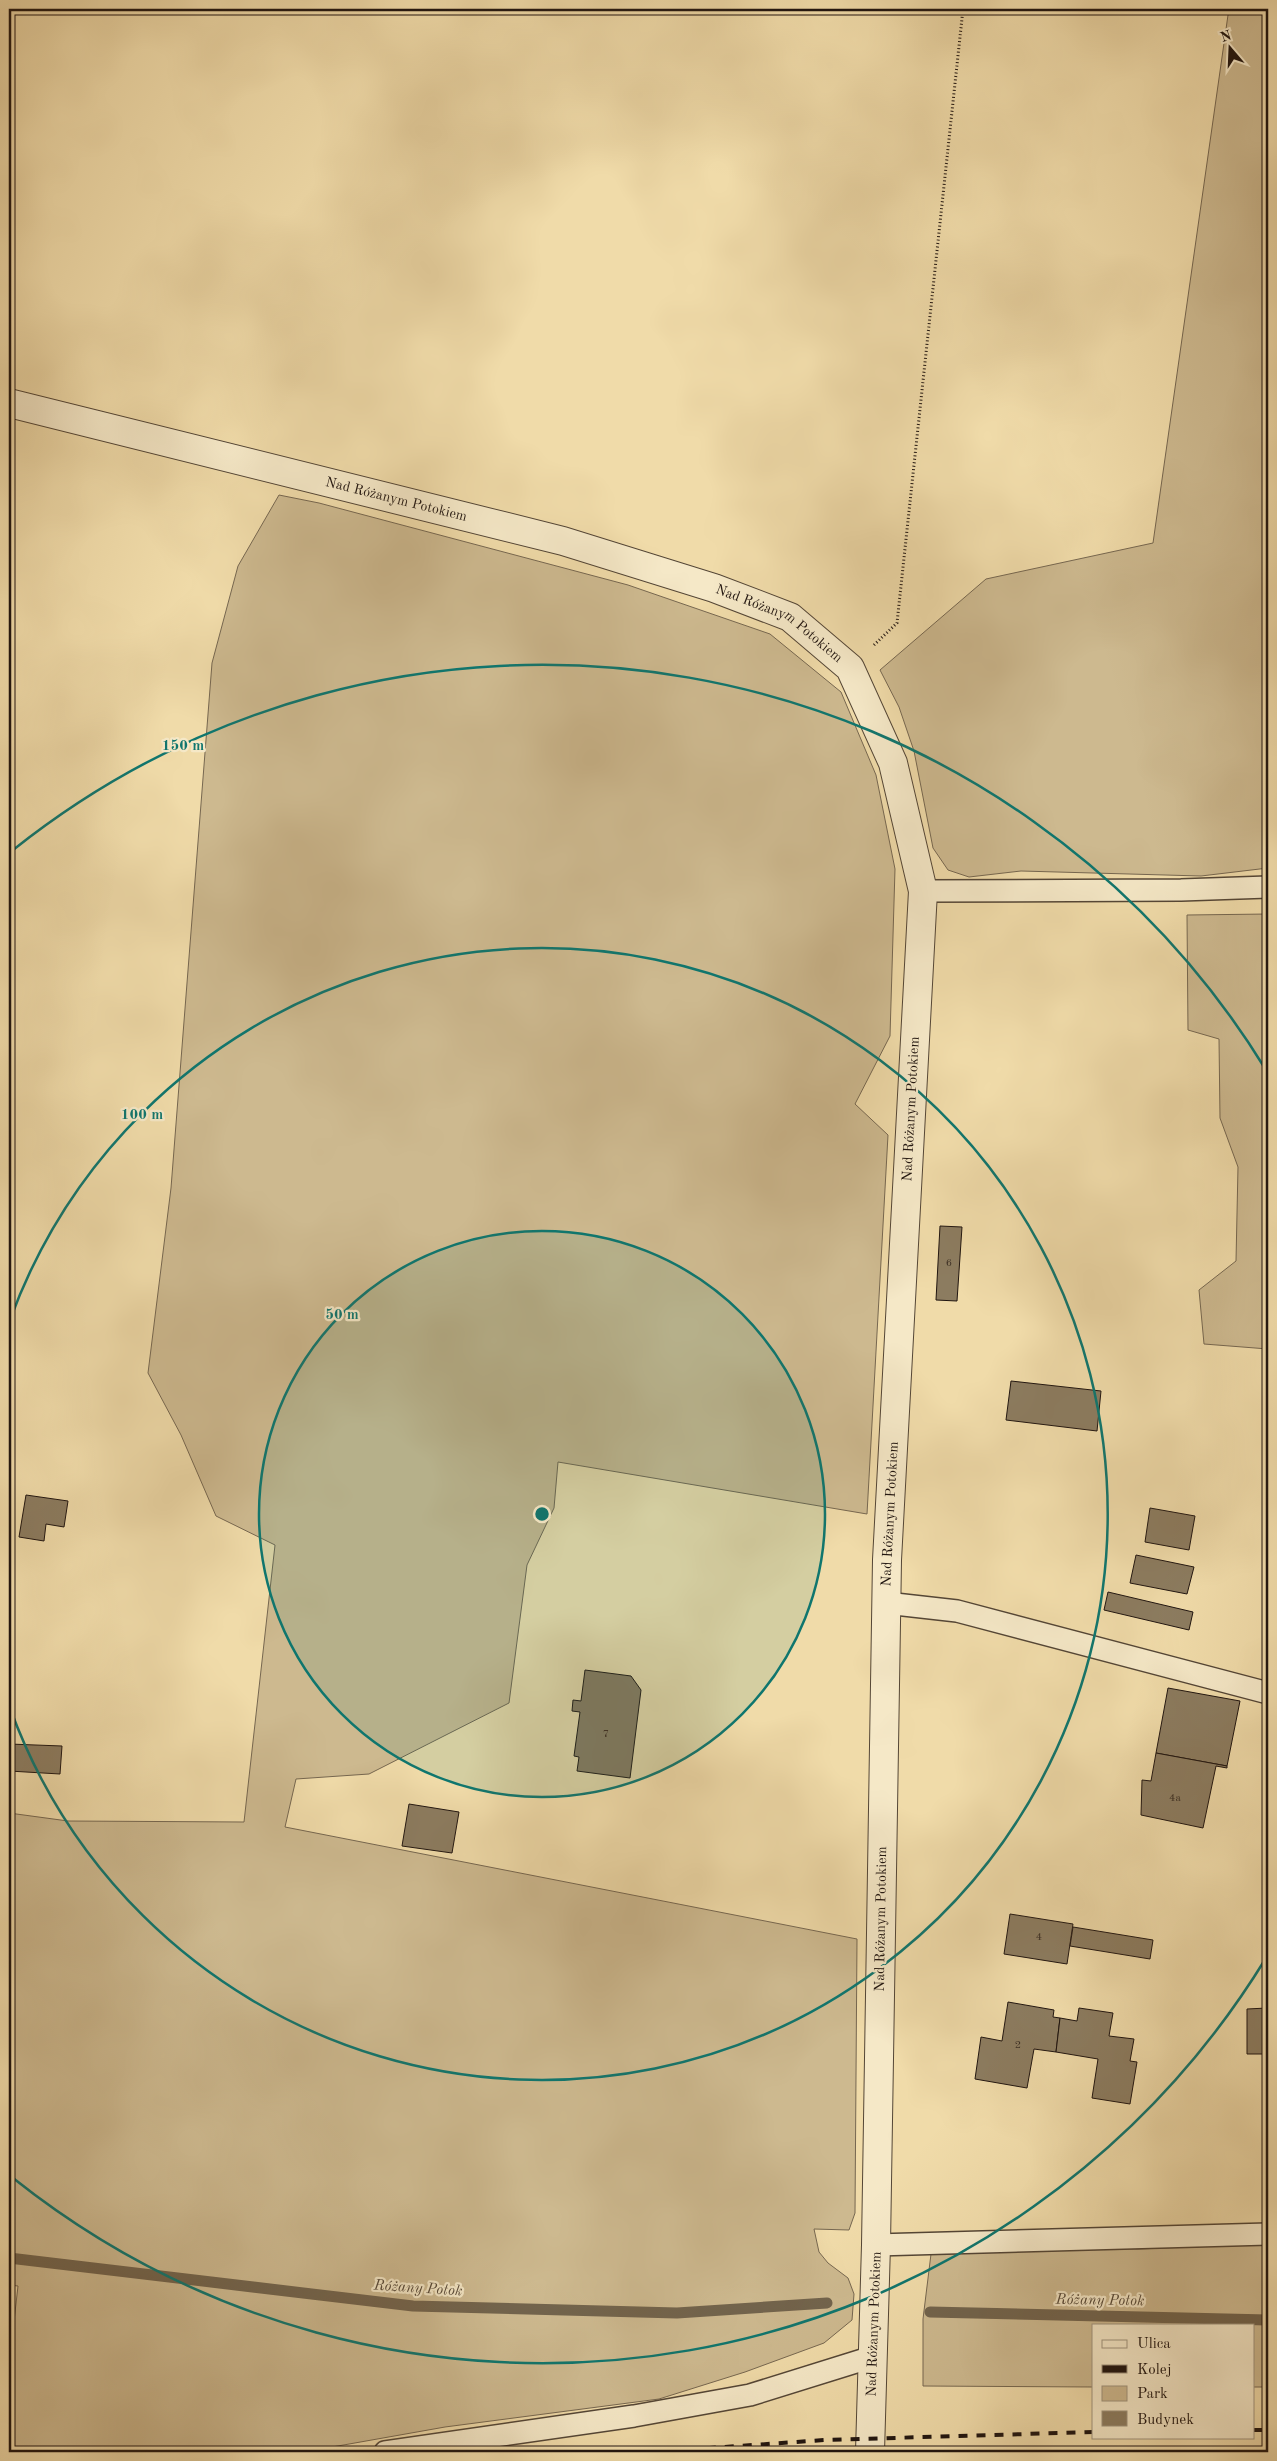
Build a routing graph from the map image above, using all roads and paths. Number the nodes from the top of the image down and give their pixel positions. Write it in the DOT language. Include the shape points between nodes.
graph roads {
  1 [pos="963,9"];
  2 [pos="9,403"];
  3 [pos="850,668"];
  4 [pos="1268,886"];
  5 [pos="923,892"];
  6 [pos="886,1603"];
  7 [pos="1268,1693"];
  8 [pos="1268,2234"];
  9 [pos="876,2245"];
  10 [pos="872,2357"];
  11 [pos="385,2452"];
  12 [pos="870,2452"];
  1 -- 3 [label="path" via="897,623"];
  2 -- 3 [label="street, Nad Różanym Potokiem" via="563,541 705,585 790,618"];
  3 -- 5 [label="street, Nad Różanym Potokiem" via="893,763"];
  4 -- 5 [label="lane"];
  5 -- 6 [label="street, Nad Różanym Potokiem"];
  6 -- 7 [label="lane" via="957,1611"];
  6 -- 9 [label="street, Nad Różanym Potokiem"];
  8 -- 9 [label="lane"];
  9 -- 10 [label="street, Nad Różanym Potokiem"];
  10 -- 11 [label="lane" via="750,2396"];
  10 -- 12 [label="street, Nad Różanym Potokiem"];
}
